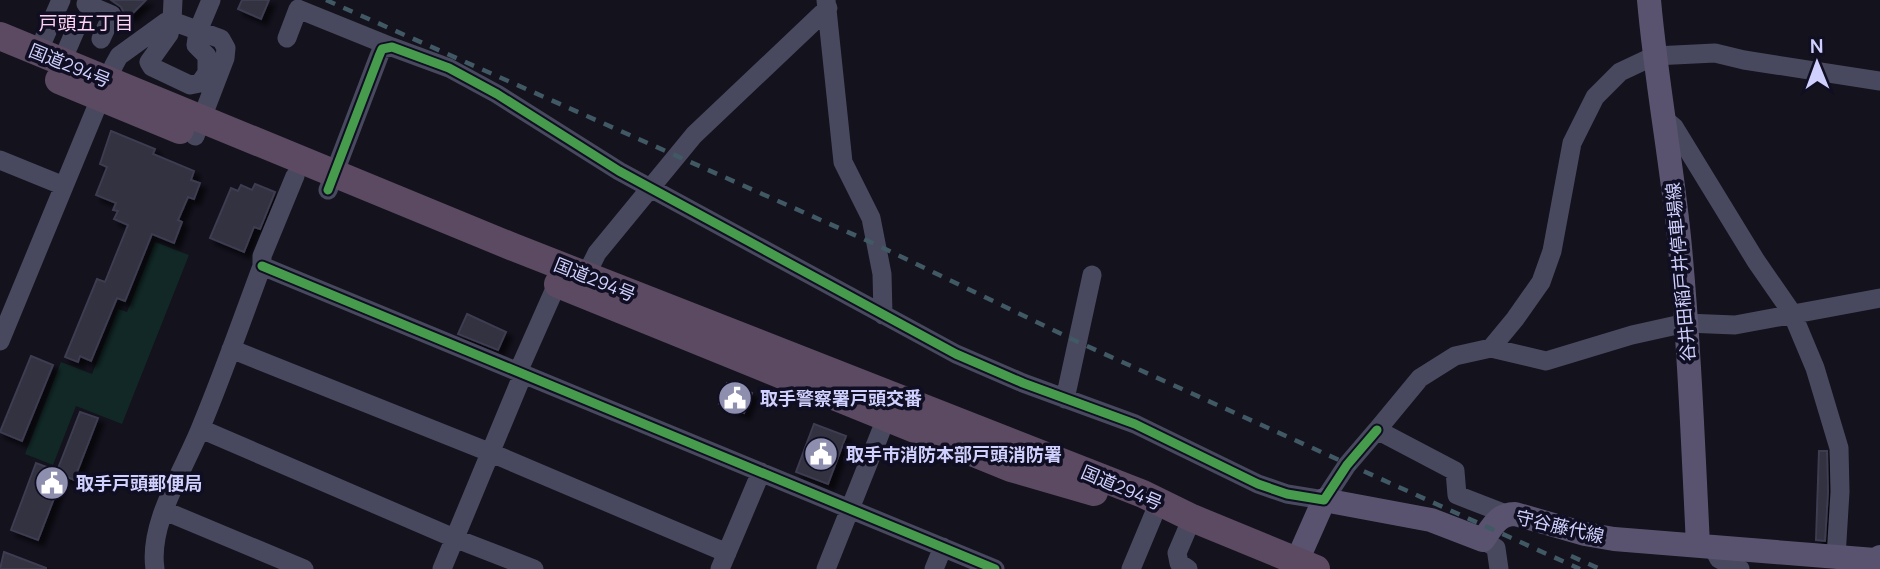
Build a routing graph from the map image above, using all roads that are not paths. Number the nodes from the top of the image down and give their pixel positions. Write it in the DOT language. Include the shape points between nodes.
graph roads {
  1 [pos="61,0"];
  2 [pos="173,0"];
  3 [pos="211,0"];
  4 [pos="1649,0"];
  5 [pos="86,4"];
  6 [pos="827,4"];
  7 [pos="172,21"];
  8 [pos="198,31"];
  9 [pos="85,32"];
  10 [pos="0,36"];
  11 [pos="287,38"];
  12 [pos="392,47"];
  13 [pos="0,55"];
  14 [pos="50,56"];
  15 [pos="1654,56"];
  16 [pos="109,78"];
  17 [pos="1880,81"];
  18 [pos="1662,117"];
  19 [pos="198,127"];
  20 [pos="0,160"];
  21 [pos="295,176"];
  22 [pos="331,182"];
  23 [pos="64,186"];
  24 [pos="649,189"];
  25 [pos="262,266"];
  26 [pos="586,275"];
  27 [pos="1092,275"];
  28 [pos="557,284"];
  29 [pos="1880,298"];
  30 [pos="1792,313"];
  31 [pos="883,315"];
  32 [pos="4,321"];
  33 [pos="1686,323"];
  34 [pos="0,341"];
  35 [pos="1491,348"];
  36 [pos="231,349"];
  37 [pos="520,373"];
  38 [pos="1065,399"];
  39 [pos="890,409"];
  40 [pos="201,429"];
  41 [pos="1377,430"];
  42 [pos="489,452"];
  43 [pos="761,472"];
  44 [pos="1324,500"];
  45 [pos="1158,505"];
  46 [pos="851,509"];
  47 [pos="165,511"];
  48 [pos="1506,514"];
  49 [pos="1192,518"];
  50 [pos="454,538"];
  51 [pos="1483,540"];
  52 [pos="1705,546"];
  53 [pos="943,547"];
  54 [pos="1878,560"];
  55 [pos="723,561"];
  56 [pos="1841,561"];
  57 [pos="1306,565"];
  58 [pos="155,569"];
  59 [pos="304,569"];
  60 [pos="442,569"];
  61 [pos="534,569"];
  62 [pos="826,569"];
  63 [pos="934,569"];
  64 [pos="995,569"];
  65 [pos="1131,569"];
  66 [pos="1188,569"];
  67 [pos="1499,569"];
  68 [pos="1740,569"];
  1 -- 14 [label="street"];
  2 -- 7 [label="street"];
  3 -- 8 [label="street"];
  4 -- 15 [label="main road, 谷井田稲戸井停車場線"];
  5 -- 9 [label="street" via="113,15"];
  6 -- 24 [label="street" via="694,135"];
  6 -- 31 [label="street" via="843,162 873,226 883,274"];
  7 -- 8 [label="street"];
  7 -- 8 [label="street" via="169,34 149,62 190,85 200,83 207,73 207,56 196,45"];
  7 -- 16 [label="street" via="159,26"];
  8 -- 19 [label="street" via="221,39 226,48"];
  9 -- 14 [label="street"];
  9 -- 16 [label="street"];
  10 -- 14 [label="highway, 国道294号"];
  11 -- 12 [label="street" via="298,9"];
  12 -- 22 [label="street" via="382,49"];
  12 -- 24 [label="street" via="449,68 497,94"];
  13 -- 16 [label="highway, 国道294号"];
  14 -- 16 [label="highway, 国道294号"];
  15 -- 17 [label="street" via="1715,53"];
  15 -- 18 [label="main road, 谷井田稲戸井停車場線"];
  15 -- 35 [label="street" via="1620,72 1595,97 1572,143 1552,251 1541,282"];
  16 -- 19 [label="highway, 国道294号"];
  16 -- 23 [label="street"];
  18 -- 30 [label="street" via="1674,127"];
  18 -- 33 [label="main road, 谷井田稲戸井停車場線"];
  19 -- 21 [label="highway, 国道294号"];
  19 -- 22 [label="highway, 国道294号"];
  20 -- 23 [label="street"];
  21 -- 22 [label="highway, 国道294号"];
  21 -- 25 [label="street"];
  22 -- 26 [label="highway, 国道294号"];
  22 -- 28 [label="highway, 国道294号"];
  23 -- 32 [label="street"];
  24 -- 26 [label="street" via="597,253"];
  24 -- 31 [label="street"];
  25 -- 36 [label="street"];
  25 -- 37 [label="street"];
  26 -- 39 [label="highway, 国道294号" via="745,337"];
  27 -- 38 [label="street"];
  28 -- 37 [label="street"];
  28 -- 39 [label="highway, 国道294号"];
  29 -- 30 [label="street"];
  30 -- 33 [label="street" via="1735,325"];
  30 -- 56 [label="street" via="1815,368 1839,448"];
  31 -- 38 [label="street" via="956,354"];
  32 -- 34 [label="street"];
  33 -- 35 [label="street" via="1546,361"];
  33 -- 52 [label="main road, 谷井田稲戸井停車場線"];
  35 -- 41 [label="street" via="1455,356 1420,378"];
  36 -- 40 [label="street"];
  36 -- 42 [label="street"];
  37 -- 42 [label="street"];
  37 -- 43 [label="street"];
  38 -- 44 [label="street" via="1135,425 1258,484"];
  39 -- 45 [label="highway, 国道294号" via="1011,468"];
  39 -- 46 [label="street"];
  40 -- 47 [label="street"];
  40 -- 50 [label="street"];
  41 -- 44 [label="street"];
  41 -- 48 [label="street" via="1455,471 1457,495"];
  42 -- 50 [label="street"];
  42 -- 55 [label="street"];
  43 -- 46 [label="street"];
  43 -- 55 [label="street"];
  44 -- 51 [label="main road" via="1431,520"];
  44 -- 57 [label="main road"];
  45 -- 49 [label="highway, 国道294号"];
  45 -- 65 [label="street"];
  46 -- 53 [label="street"];
  46 -- 62 [label="street"];
  47 -- 58 [label="street" via="156,534"];
  47 -- 59 [label="street"];
  48 -- 51 [label="main road, 守谷藤代線"];
  48 -- 52 [label="main road, 守谷藤代線" via="1614,539"];
  49 -- 57 [label="highway, 国道294号"];
  49 -- 66 [label="street" via="1177,553 1179,563"];
  50 -- 60 [label="street"];
  50 -- 61 [label="street"];
  51 -- 67 [label="street" via="1496,548"];
  52 -- 56 [label="main road, 守谷藤代線"];
  52 -- 68 [label="street"];
  53 -- 63 [label="street"];
  53 -- 64 [label="street"];
  54 -- 56 [label="main road, 守谷藤代線"];
}
